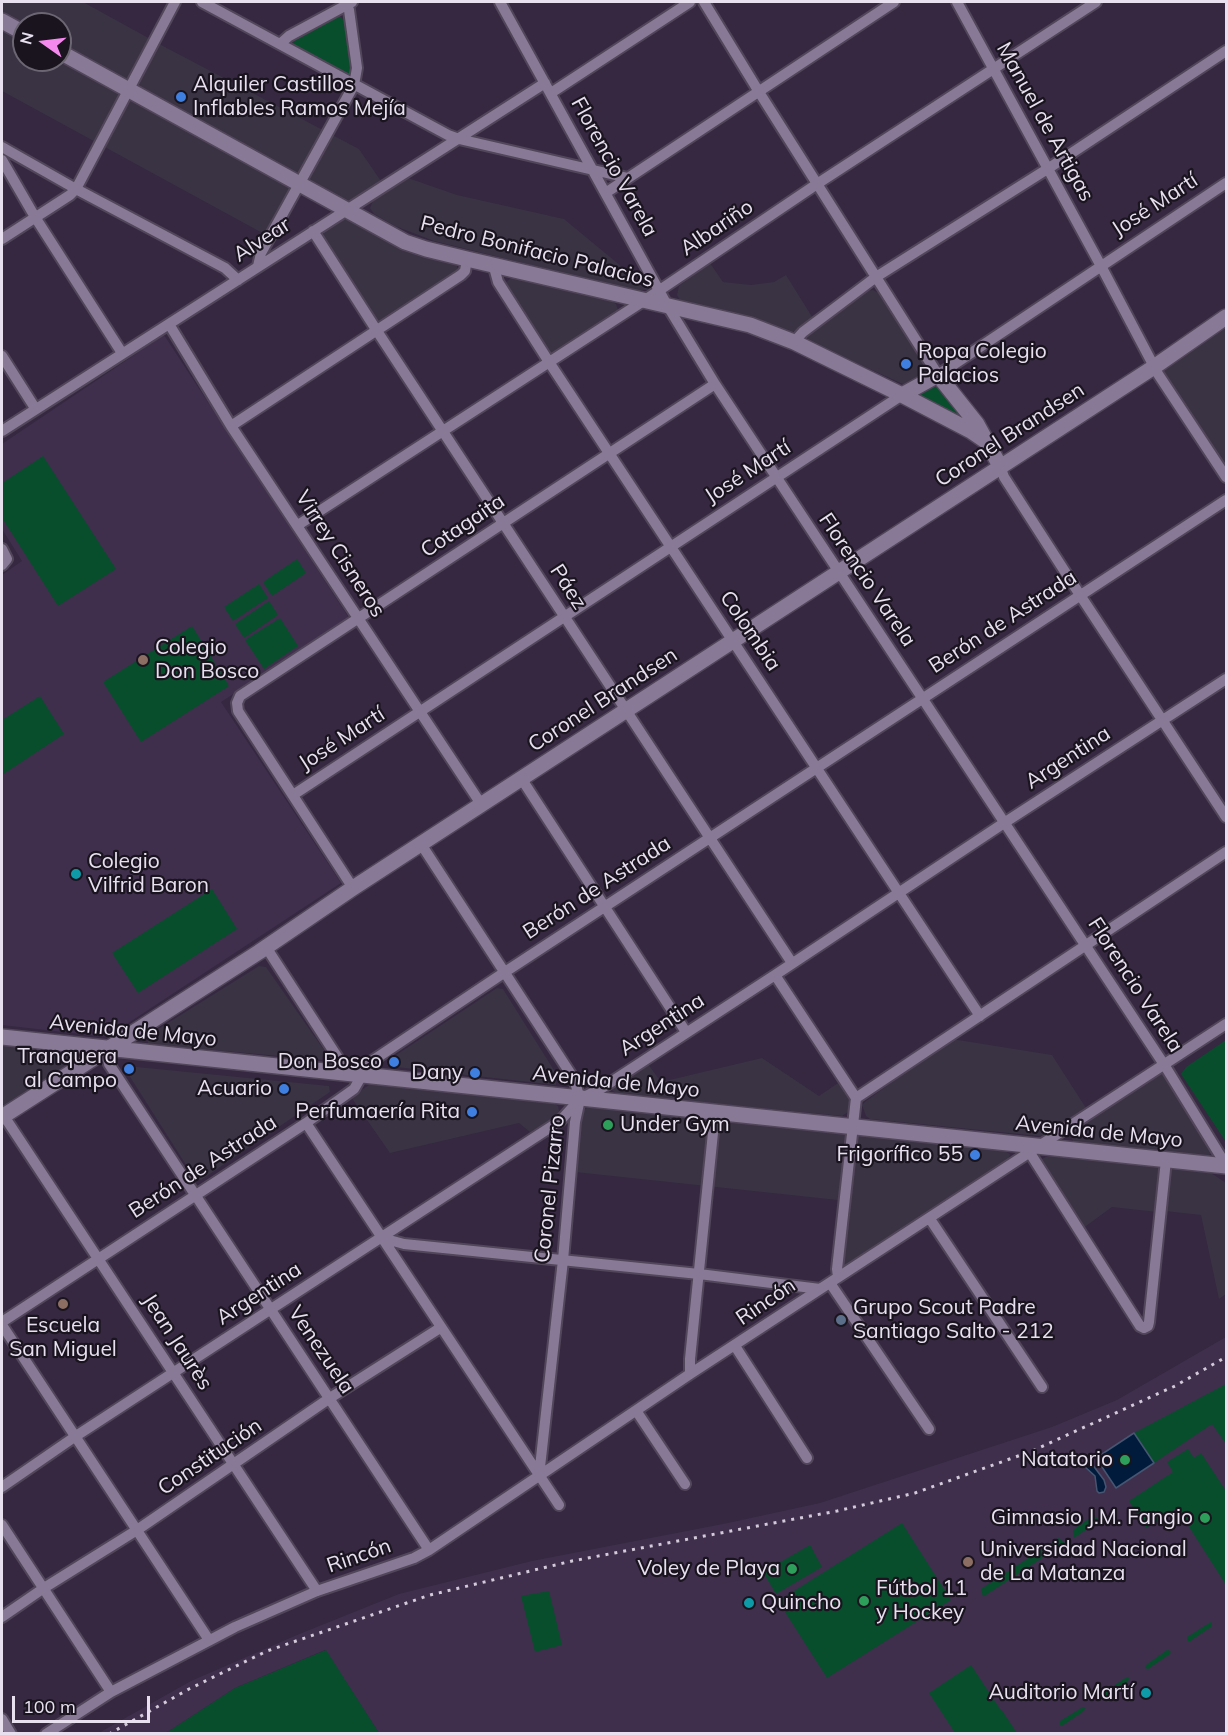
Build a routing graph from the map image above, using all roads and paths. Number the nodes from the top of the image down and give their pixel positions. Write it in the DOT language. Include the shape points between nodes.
graph roads {
  1 [pos="175,2"];
  2 [pos="202,2"];
  3 [pos="348,2"];
  4 [pos="500,2"];
  5 [pos="690,2"];
  6 [pos="704,2"];
  7 [pos="894,2"];
  8 [pos="957,2"];
  9 [pos="1096,2"];
  10 [pos="280,44"];
  11 [pos="1227,51"];
  12 [pos="72,59"];
  13 [pos="994,69"];
  14 [pos="545,83"];
  15 [pos="354,85"];
  16 [pos="128,89"];
  17 [pos="759,92"];
  18 [pos="551,93"];
  19 [pos="459,139"];
  20 [pos="2,147"];
  21 [pos="2,160"];
  22 [pos="1049,168"];
  23 [pos="594,170"];
  24 [pos="627,178"];
  25 [pos="300,183"];
  26 [pos="1227,183"];
  27 [pos="817,184"];
  28 [pos="76,189"];
  29 [pos="606,192"];
  30 [pos="347,209"];
  31 [pos="35,218"];
  32 [pos="313,231"];
  33 [pos="2,239"];
  34 [pos="467,259"];
  35 [pos="258,266"];
  36 [pos="497,266"];
  37 [pos="1101,266"];
  38 [pos="876,277"];
  39 [pos="238,280"];
  40 [pos="659,290"];
  41 [pos="645,300"];
  42 [pos="667,305"];
  43 [pos="1227,317"];
  44 [pos="169,324"];
  45 [pos="377,331"];
  46 [pos="794,342"];
  47 [pos="122,353"];
  48 [pos="2,356"];
  49 [pos="549,362"];
  50 [pos="1154,367"];
  51 [pos="938,375"];
  52 [pos="715,384"];
  53 [pos="903,395"];
  54 [pos="35,408"];
  55 [pos="231,426"];
  56 [pos="443,430"];
  57 [pos="2,431"];
  58 [pos="987,442"];
  59 [pos="610,453"];
  60 [pos="1000,466"];
  61 [pos="1227,477"];
  62 [pos="776,479"];
  63 [pos="1227,500"];
  64 [pos="503,522"];
  65 [pos="298,525"];
  66 [pos="671,548"];
  67 [pos="2,549"];
  68 [pos="4,562"];
  69 [pos="837,572"];
  70 [pos="1080,595"];
  71 [pos="565,618"];
  72 [pos="359,619"];
  73 [pos="733,640"];
  74 [pos="1227,679"];
  75 [pos="922,697"];
  76 [pos="626,710"];
  77 [pos="421,713"];
  78 [pos="1163,720"];
  79 [pos="818,767"];
  80 [pos="521,778"];
  81 [pos="293,795"];
  82 [pos="481,804"];
  83 [pos="1227,817"];
  84 [pos="1004,823"];
  85 [pos="711,837"];
  86 [pos="421,844"];
  87 [pos="1227,852"];
  88 [pos="353,888"];
  89 [pos="899,893"];
  90 [pos="604,907"];
  91 [pos="1087,946"];
  92 [pos="266,947"];
  93 [pos="792,963"];
  94 [pos="505,972"];
  95 [pos="775,975"];
  96 [pos="980,1016"];
  97 [pos="1227,1024"];
  98 [pos="686,1032"];
  99 [pos="2,1037"];
  100 [pos="106,1050"];
  101 [pos="1165,1066"];
  102 [pos="344,1074"];
  103 [pos="362,1076"];
  104 [pos="856,1098"];
  105 [pos="580,1099"];
  106 [pos="715,1113"];
  107 [pos="2,1115"];
  108 [pos="306,1123"];
  109 [pos="853,1127"];
  110 [pos="1035,1150"];
  111 [pos="1166,1160"];
  112 [pos="1227,1166"];
  113 [pos="195,1195"];
  114 [pos="930,1219"];
  115 [pos="382,1238"];
  116 [pos="98,1258"];
  117 [pos="563,1260"];
  118 [pos="699,1274"];
  119 [pos="834,1280"];
  120 [pos="820,1289"];
  121 [pos="271,1310"];
  122 [pos="2,1324"];
  123 [pos="440,1328"];
  124 [pos="735,1346"];
  125 [pos="174,1372"];
  126 [pos="690,1374"];
  127 [pos="1042,1387"];
  128 [pos="330,1398"];
  129 [pos="636,1412"];
  130 [pos="929,1429"];
  131 [pos="76,1436"];
  132 [pos="807,1458"];
  133 [pos="234,1465"];
  134 [pos="539,1476"];
  135 [pos="685,1484"];
  136 [pos="2,1487"];
  137 [pos="559,1505"];
  138 [pos="2,1525"];
  139 [pos="137,1530"];
  140 [pos="429,1550"];
  141 [pos="44,1588"];
  142 [pos="317,1591"];
  143 [pos="2,1617"];
  144 [pos="208,1640"];
  145 [pos="111,1692"];
  146 [pos="2,1719"];
  147 [pos="11,1734"];
  148 [pos="46,1734"];
  1 -- 16 [label="street"];
  2 -- 10 [label="street"];
  3 -- 10 [label="street"];
  3 -- 15 [label="street" via="357,69"];
  4 -- 14 [label="street, Florencio Varela"];
  5 -- 18 [label="street"];
  6 -- 17 [label="street"];
  7 -- 17 [label="street"];
  8 -- 13 [label="street, Manuel de Artigas"];
  9 -- 13 [label="street, Albariño"];
  10 -- 15 [label="street"];
  11 -- 22 [label="street"];
  12 -- 16 [label="street, Pedro Bonifacio Palacios"];
  13 -- 22 [label="street, Manuel de Artigas"];
  13 -- 27 [label="street, Albariño"];
  14 -- 18 [label="street, Florencio Varela"];
  14 -- 19 [label="street, Alvear"];
  15 -- 19 [label="street"];
  15 -- 25 [label="street"];
  16 -- 25 [label="street, Pedro Bonifacio Palacios"];
  16 -- 28 [label="street"];
  17 -- 24 [label="street"];
  17 -- 27 [label="street"];
  18 -- 23 [label="street, Florencio Varela"];
  19 -- 23 [label="street"];
  19 -- 30 [label="street, Alvear"];
  20 -- 28 [label="street"];
  21 -- 31 [label="street"];
  22 -- 37 [label="street, Manuel de Artigas"];
  22 -- 38 [label="street"];
  23 -- 24 [label="street"];
  23 -- 29 [label="street, Florencio Varela"];
  24 -- 29 [label="street"];
  25 -- 30 [label="street, Pedro Bonifacio Palacios"];
  25 -- 35 [label="street" via="261,253"];
  26 -- 37 [label="street, José Martí"];
  27 -- 38 [label="street"];
  27 -- 40 [label="street, Albariño"];
  28 -- 31 [label="street"];
  28 -- 39 [label="street" via="225,268"];
  29 -- 40 [label="street, Florencio Varela"];
  30 -- 32 [label="street, Alvear"];
  30 -- 34 [label="street, Pedro Bonifacio Palacios" via="405,242"];
  31 -- 33 [label="street"];
  31 -- 47 [label="street"];
  32 -- 35 [label="street, Alvear"];
  32 -- 45 [label="street, Páez"];
  34 -- 36 [label="street, Pedro Bonifacio Palacios"];
  34 -- 45 [label="street" via="461,275"];
  35 -- 39 [label="street, Alvear"];
  36 -- 41 [label="street, Pedro Bonifacio Palacios"];
  36 -- 49 [label="street, Colombia" via="498,282"];
  37 -- 50 [label="street, Manuel de Artigas"];
  37 -- 51 [label="street, José Martí"];
  38 -- 46 [label="street"];
  38 -- 51 [label="street"];
  39 -- 44 [label="street, Alvear"];
  40 -- 41 [label="street, Albariño"];
  40 -- 42 [label="street, Florencio Varela"];
  41 -- 42 [label="street, Pedro Bonifacio Palacios"];
  41 -- 49 [label="street, Albariño"];
  42 -- 46 [label="street, Pedro Bonifacio Palacios" via="739,321"];
  42 -- 52 [label="street, Florencio Varela"];
  43 -- 50 [label="street, Coronel Brandsen"];
  44 -- 47 [label="street, Alvear"];
  44 -- 55 [label="street, Virrey Cisneros"];
  45 -- 55 [label="street"];
  45 -- 56 [label="street, Páez"];
  46 -- 53 [label="street, Pedro Bonifacio Palacios"];
  47 -- 54 [label="street, Alvear"];
  48 -- 54 [label="street"];
  49 -- 56 [label="street, Albariño"];
  49 -- 59 [label="street, Colombia"];
  50 -- 60 [label="street, Coronel Brandsen"];
  50 -- 61 [label="street, Manuel de Artigas"];
  51 -- 53 [label="street, José Martí"];
  51 -- 58 [label="street, Pedro Bonifacio Palacios"];
  52 -- 59 [label="street, Cotagaita"];
  52 -- 62 [label="street, Florencio Varela"];
  53 -- 58 [label="street, Pedro Bonifacio Palacios"];
  53 -- 62 [label="street, José Martí"];
  54 -- 57 [label="street, Alvear"];
  55 -- 65 [label="street, Virrey Cisneros"];
  56 -- 64 [label="street, Páez"];
  56 -- 65 [label="street, Albariño"];
  58 -- 60 [label="street, Pedro Bonifacio Palacios"];
  59 -- 64 [label="street, Cotagaita"];
  59 -- 66 [label="street, Colombia"];
  60 -- 69 [label="street, Coronel Brandsen"];
  60 -- 70 [label="street"];
  62 -- 66 [label="street, José Martí"];
  62 -- 69 [label="street, Florencio Varela"];
  63 -- 70 [label="street, Berón de Astrada"];
  64 -- 71 [label="street, Páez"];
  64 -- 72 [label="street, Cotagaita"];
  65 -- 72 [label="street, Virrey Cisneros"];
  66 -- 71 [label="street, José Martí"];
  66 -- 73 [label="street, Colombia"];
  67 -- 68 [label="street"];
  69 -- 73 [label="street, Coronel Brandsen"];
  69 -- 75 [label="street, Florencio Varela"];
  70 -- 75 [label="street, Berón de Astrada"];
  70 -- 78 [label="street"];
  71 -- 76 [label="street, Páez"];
  71 -- 77 [label="street, José Martí"];
  72 -- 77 [label="street, Virrey Cisneros"];
  72 -- 81 [label="street, Cotagaita" via="240,696 237,703 238,711"];
  73 -- 76 [label="street, Coronel Brandsen"];
  73 -- 79 [label="street, Colombia"];
  74 -- 78 [label="street, Argentina"];
  75 -- 79 [label="street, Berón de Astrada"];
  75 -- 84 [label="street, Florencio Varela"];
  76 -- 80 [label="street, Coronel Brandsen"];
  76 -- 85 [label="street, Páez"];
  77 -- 81 [label="street, José Martí"];
  77 -- 82 [label="street, Virrey Cisneros"];
  78 -- 83 [label="street"];
  78 -- 84 [label="street, Argentina"];
  79 -- 85 [label="street, Berón de Astrada"];
  79 -- 89 [label="street, Colombia"];
  80 -- 82 [label="street, Coronel Brandsen"];
  80 -- 90 [label="street"];
  81 -- 88 [label="street"];
  82 -- 86 [label="street, Coronel Brandsen"];
  84 -- 89 [label="street, Argentina"];
  84 -- 91 [label="street, Florencio Varela"];
  85 -- 90 [label="street, Berón de Astrada"];
  85 -- 93 [label="street, Páez"];
  86 -- 88 [label="street, Coronel Brandsen"];
  86 -- 94 [label="street, Coronel Pizarro"];
  87 -- 91 [label="street"];
  88 -- 92 [label="street, Coronel Brandsen"];
  89 -- 93 [label="street, Argentina"];
  89 -- 96 [label="street, Colombia"];
  90 -- 94 [label="street, Berón de Astrada"];
  90 -- 98 [label="street"];
  91 -- 96 [label="street"];
  91 -- 101 [label="street, Florencio Varela"];
  92 -- 100 [label="street, Coronel Brandsen"];
  92 -- 102 [label="street" via="338,1058"];
  93 -- 95 [label="street, Argentina"];
  94 -- 103 [label="street, Berón de Astrada" via="369,1063"];
  94 -- 105 [label="street, Coronel Pizarro" via="574,1079"];
  95 -- 98 [label="street, Argentina"];
  95 -- 104 [label="street"];
  96 -- 104 [label="street"];
  97 -- 101 [label="street, Rincón"];
  98 -- 105 [label="street, Argentina"];
  99 -- 100 [label="street, Avenida de Mayo"];
  100 -- 102 [label="street, Avenida de Mayo"];
  100 -- 107 [label="street, Coronel Brandsen"];
  100 -- 113 [label="street, Venezuela" via="109,1064"];
  101 -- 110 [label="street, Rincón"];
  101 -- 112 [label="street, Florencio Varela"];
  102 -- 103 [label="street, Avenida de Mayo"];
  103 -- 105 [label="street, Avenida de Mayo"];
  103 -- 108 [label="street, Berón de Astrada" via="354,1089"];
  104 -- 109 [label="street"];
  105 -- 106 [label="street, Avenida de Mayo"];
  105 -- 115 [label="street, Argentina" via="561,1121"];
  105 -- 117 [label="street, Coronel Pizarro" via="574,1122"];
  106 -- 109 [label="street, Avenida de Mayo"];
  106 -- 118 [label="street"];
  107 -- 116 [label="street, Jean Jaurès"];
  108 -- 113 [label="street, Berón de Astrada"];
  108 -- 115 [label="street"];
  109 -- 110 [label="street, Avenida de Mayo"];
  109 -- 119 [label="street"];
  110 -- 111 [label="street, Avenida de Mayo"];
  110 -- 111 [label="street" via="1144,1328 1149,1322"];
  110 -- 114 [label="street, Rincón"];
  111 -- 112 [label="street, Avenida de Mayo"];
  113 -- 116 [label="street, Berón de Astrada"];
  113 -- 121 [label="street, Venezuela"];
  114 -- 119 [label="street, Rincón"];
  114 -- 127 [label="street"];
  115 -- 117 [label="street" via="404,1244"];
  115 -- 121 [label="street, Argentina"];
  115 -- 123 [label="street"];
  116 -- 122 [label="street, Berón de Astrada"];
  116 -- 125 [label="street, Jean Jaurès"];
  117 -- 118 [label="street"];
  117 -- 134 [label="street, Coronel Pizarro"];
  118 -- 120 [label="street"];
  118 -- 126 [label="street"];
  119 -- 120 [label="street, Rincón"];
  119 -- 130 [label="street"];
  120 -- 124 [label="street, Rincón"];
  121 -- 125 [label="street, Argentina"];
  121 -- 128 [label="street, Venezuela"];
  122 -- 131 [label="street"];
  123 -- 128 [label="street, Constitución"];
  123 -- 134 [label="street"];
  124 -- 126 [label="street, Rincón"];
  124 -- 132 [label="street"];
  125 -- 131 [label="street, Argentina"];
  125 -- 133 [label="street, Jean Jaurès"];
  126 -- 129 [label="street, Rincón"];
  128 -- 133 [label="street, Constitución"];
  128 -- 140 [label="street, Venezuela"];
  129 -- 134 [label="street, Rincón"];
  129 -- 135 [label="street"];
  131 -- 136 [label="street, Argentina"];
  131 -- 139 [label="street"];
  133 -- 139 [label="street, Constitución"];
  133 -- 142 [label="street, Jean Jaurès"];
  134 -- 137 [label="street"];
  134 -- 140 [label="street, Rincón"];
  138 -- 141 [label="street"];
  139 -- 141 [label="street, Constitución"];
  139 -- 144 [label="street"];
  140 -- 142 [label="street, Rincón"];
  141 -- 143 [label="street, Constitución"];
  141 -- 145 [label="street"];
  142 -- 144 [label="street, Rincón"];
  144 -- 145 [label="street, Rincón"];
  145 -- 148 [label="street, Rincón"];
  146 -- 147 [label="street"];
}
